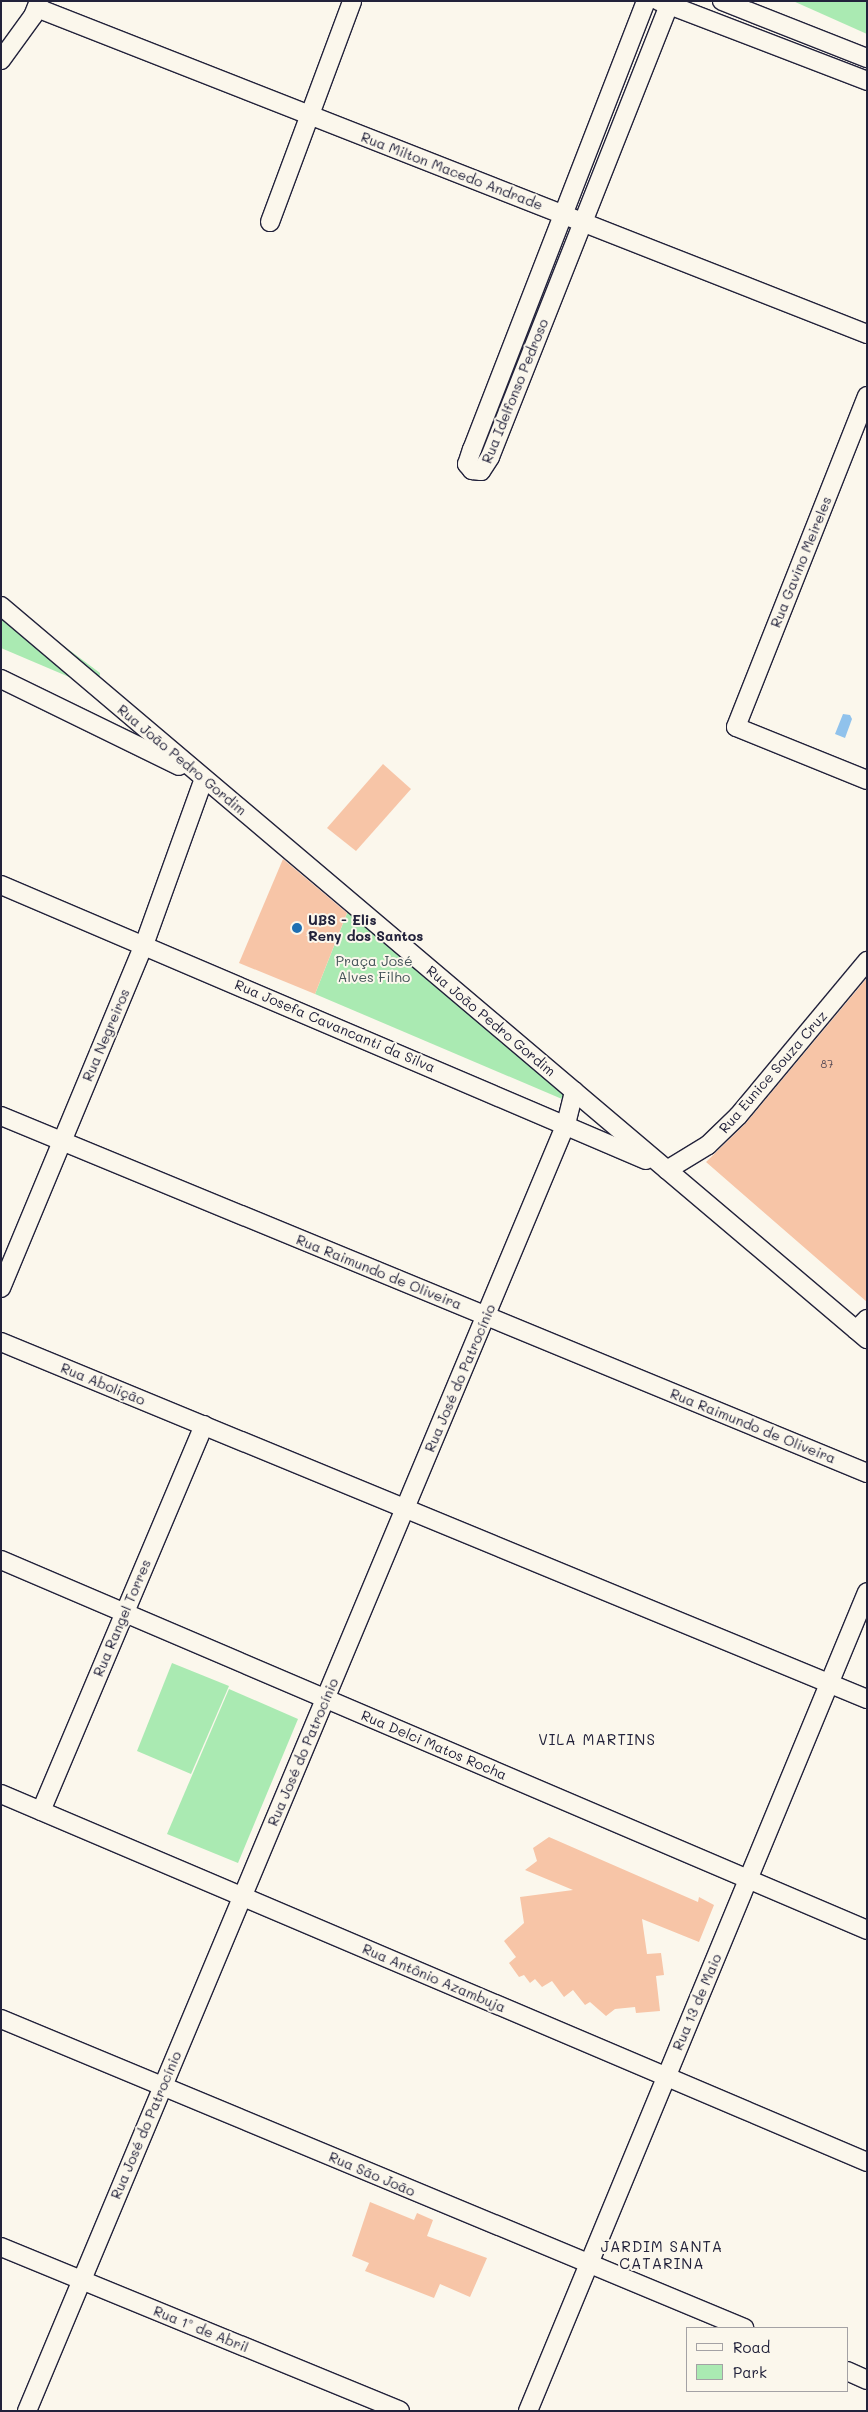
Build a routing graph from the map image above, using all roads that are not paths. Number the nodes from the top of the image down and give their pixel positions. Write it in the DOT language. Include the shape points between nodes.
graph roads {
  1 [pos="352,1"];
  2 [pos="646,1"];
  3 [pos="722,1"];
  4 [pos="666,3"];
  5 [pos="38,4"];
  6 [pos="867,58"];
  7 [pos="1,60"];
  8 [pos="867,81"];
  9 [pos="309,114"];
  10 [pos="563,214"];
  11 [pos="270,222"];
  12 [pos="584,223"];
  13 [pos="867,334"];
  14 [pos="867,396"];
  15 [pos="1,606"];
  16 [pos="1,679"];
  17 [pos="204,778"];
  18 [pos="867,780"];
  19 [pos="1,885"];
  20 [pos="144,945"];
  21 [pos="867,961"];
  22 [pos="574,1091"];
  23 [pos="1,1116"];
  24 [pos="566,1124"];
  25 [pos="62,1141"];
  26 [pos="667,1170"];
  27 [pos="1,1288"];
  28 [pos="486,1316"];
  29 [pos="863,1329"];
  30 [pos="1,1342"];
  31 [pos="204,1425"];
  32 [pos="867,1473"];
  33 [pos="405,1509"];
  34 [pos="1,1560"];
  35 [pos="867,1592"];
  36 [pos="125,1613"];
  37 [pos="829,1684"];
  38 [pos="325,1698"];
  39 [pos="867,1699"];
  40 [pos="1,1794"];
  41 [pos="41,1811"];
  42 [pos="748,1879"];
  43 [pos="242,1897"];
  44 [pos="867,1930"];
  45 [pos="1,2019"];
  46 [pos="666,2077"];
  47 [pos="163,2086"];
  48 [pos="867,2162"];
  49 [pos="1,2247"];
  50 [pos="589,2264"];
  51 [pos="82,2280"];
  52 [pos="742,2327"];
  53 [pos="848,2371"];
  54 [pos="867,2380"];
  55 [pos="27,2411"];
  56 [pos="400,2411"];
  57 [pos="528,2411"];
  1 -- 9 [label="street"];
  2 -- 10 [label="street, Rua Idelfonso Pedroso"];
  3 -- 6 [label="street"];
  4 -- 8 [label="street"];
  4 -- 12 [label="street, Rua Idelfonso Pedroso"];
  5 -- 7 [label="street"];
  5 -- 9 [label="street, Rua Milton Macedo Andrade"];
  9 -- 10 [label="street, Rua Milton Macedo Andrade"];
  9 -- 11 [label="street"];
  10 -- 12 [label="street, Rua Milton Macedo Andrade"];
  10 -- 12 [label="street, Rua Idelfonso Pedroso" via="472,449 467,464 472,470 482,471 488,463"];
  12 -- 13 [label="street, Rua Milton Macedo Andrade"];
  14 -- 18 [label="street, Rua Gavino Meireles" via="736,727"];
  15 -- 17 [label="street, Rua João Pedro Gordim"];
  16 -- 17 [label="street"];
  17 -- 20 [label="street, Rua Negreiros"];
  17 -- 22 [label="street, Rua João Pedro Gordim"];
  19 -- 20 [label="street, Rua Josefa Cavancanti da Silva"];
  20 -- 24 [label="street, Rua Josefa Cavancanti da Silva"];
  20 -- 25 [label="street, Rua Negreiros"];
  21 -- 26 [label="street, Rua Eunice Souza Cruz" via="738,1116 708,1145"];
  22 -- 24 [label="street, Rua José do Patrocínio"];
  22 -- 26 [label="street, Rua João Pedro Gordim"];
  23 -- 25 [label="street, Rua Raimundo de Oliveira"];
  24 -- 26 [label="street, Rua Josefa Cavancanti da Silva"];
  24 -- 28 [label="street, Rua José do Patrocínio"];
  25 -- 27 [label="street, Rua Negreiros"];
  25 -- 28 [label="street, Rua Raimundo de Oliveira"];
  26 -- 29 [label="street, Rua João Pedro Gordim"];
  28 -- 32 [label="street, Rua Raimundo de Oliveira"];
  28 -- 33 [label="street, Rua José do Patrocínio"];
  30 -- 31 [label="street, Rua Abolição"];
  31 -- 33 [label="street, Rua Abolição"];
  31 -- 36 [label="street, Rua Rangel Torres"];
  33 -- 37 [label="street, Rua Abolição"];
  33 -- 38 [label="street, Rua José do Patrocínio"];
  34 -- 36 [label="street, Rua Delci Matos Rocha"];
  35 -- 37 [label="street, Rua 13 de Maio"];
  36 -- 38 [label="street, Rua Delci Matos Rocha"];
  36 -- 41 [label="street, Rua Rangel Torres"];
  37 -- 39 [label="street, Rua Abolição"];
  37 -- 42 [label="street, Rua 13 de Maio"];
  38 -- 42 [label="street, Rua Delci Matos Rocha"];
  38 -- 43 [label="street, Rua José do Patrocínio"];
  40 -- 41 [label="street, Rua Antônio Azambuja"];
  41 -- 43 [label="street, Rua Antônio Azambuja"];
  42 -- 44 [label="street, Rua Delci Matos Rocha"];
  42 -- 46 [label="street, Rua 13 de Maio"];
  43 -- 46 [label="street, Rua Antônio Azambuja"];
  43 -- 47 [label="street, Rua José do Patrocínio"];
  45 -- 47 [label="street, Rua São João"];
  46 -- 48 [label="street, Rua Antônio Azambuja"];
  46 -- 50 [label="street, Rua 13 de Maio"];
  47 -- 50 [label="street, Rua São João"];
  47 -- 51 [label="street, Rua José do Patrocínio"];
  49 -- 51 [label="street, Rua 1º de Abril"];
  50 -- 52 [label="street, Rua São João"];
  50 -- 57 [label="street, Rua 13 de Maio"];
  51 -- 55 [label="street, Rua José do Patrocínio"];
  51 -- 56 [label="street, Rua 1º de Abril"];
  53 -- 54 [label="street"];
}
